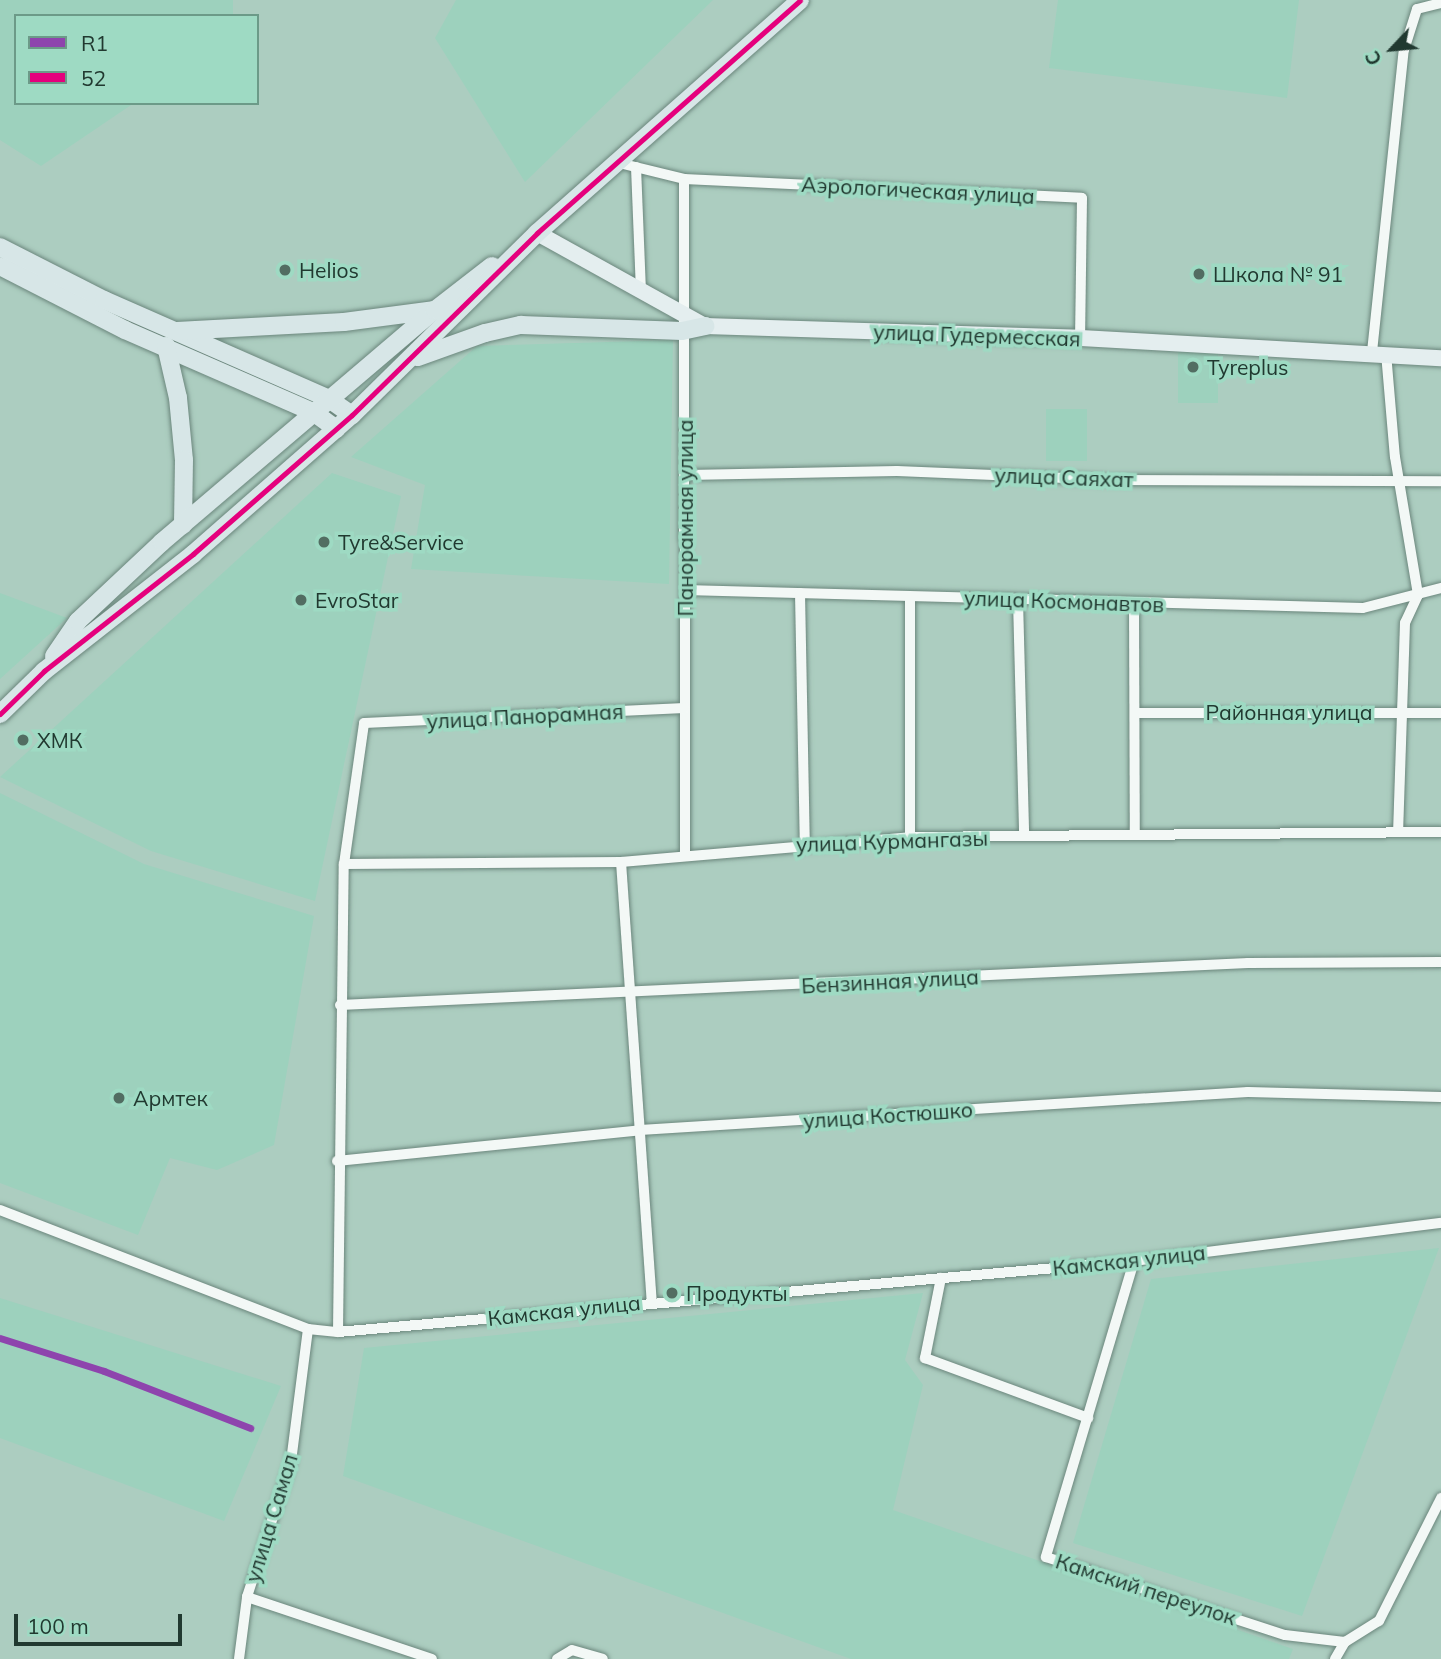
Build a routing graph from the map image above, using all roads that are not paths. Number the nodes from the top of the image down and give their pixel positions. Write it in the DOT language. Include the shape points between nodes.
graph roads {
  1 [pos="800,0"];
  2 [pos="1441,3"];
  3 [pos="615,162"];
  4 [pos="636,167"];
  5 [pos="684,179"];
  6 [pos="537,233"];
  7 [pos="0,247"];
  8 [pos="0,266"];
  9 [pos="641,290"];
  10 [pos="435,310"];
  11 [pos="682,322"];
  12 [pos="705,326"];
  13 [pos="1080,338"];
  14 [pos="171,339"];
  15 [pos="1379,353"];
  16 [pos="1441,358"];
  17 [pos="412,360"];
  18 [pos="329,400"];
  19 [pos="313,412"];
  20 [pos="352,415"];
  21 [pos="336,429"];
  22 [pos="687,475"];
  23 [pos="1402,481"];
  24 [pos="1441,481"];
  25 [pos="183,525"];
  26 [pos="1441,588"];
  27 [pos="684,590"];
  28 [pos="800,593"];
  29 [pos="1418,595"];
  30 [pos="910,597"];
  31 [pos="1018,600"];
  32 [pos="1134,603"];
  33 [pos="44,671"];
  34 [pos="685,708"];
  35 [pos="1403,712"];
  36 [pos="1136,713"];
  37 [pos="1441,713"];
  38 [pos="0,714"];
  39 [pos="1398,832"];
  40 [pos="1441,832"];
  41 [pos="1135,833"];
  42 [pos="1024,836"];
  43 [pos="910,837"];
  44 [pos="806,844"];
  45 [pos="685,856"];
  46 [pos="621,862"];
  47 [pos="344,864"];
  48 [pos="1441,962"];
  49 [pos="629,994"];
  50 [pos="340,1005"];
  51 [pos="1441,1097"];
  52 [pos="640,1130"];
  53 [pos="337,1161"];
  54 [pos="0,1210"];
  55 [pos="1441,1223"];
  56 [pos="1134,1261"];
  57 [pos="942,1278"];
  58 [pos="652,1302"];
  59 [pos="308,1329"];
  60 [pos="338,1332"];
  61 [pos="1088,1418"];
  62 [pos="1441,1498"];
  63 [pos="247,1597"];
  64 [pos="1345,1642"];
  65 [pos="239,1659"];
  66 [pos="432,1659"];
  67 [pos="557,1659"];
  68 [pos="603,1659"];
  69 [pos="1335,1659"];
  1 -- 3 [label="main road"];
  2 -- 15 [label="street" via="1417,9 1404,50"];
  3 -- 4 [label="street, Аэрологическая улица"];
  3 -- 6 [label="main road"];
  4 -- 5 [label="street, Аэрологическая улица"];
  4 -- 9 [label="street"];
  5 -- 11 [label="street, Панорамная улица"];
  5 -- 13 [label="street, Аэрологическая улица" via="1082,198"];
  6 -- 9 [label="main road"];
  6 -- 10 [label="main road"];
  6 -- 17 [label="main road"];
  7 -- 14 [label="main road"];
  8 -- 14 [label="main road"];
  9 -- 11 [label="main road"];
  10 -- 14 [label="main road"];
  10 -- 18 [label="main road"];
  11 -- 12 [label="main road"];
  11 -- 17 [label="main road" via="521,325 485,332"];
  11 -- 22 [label="street, Панорамная улица"];
  12 -- 13 [label="main road, улица Гудермесская"];
  13 -- 15 [label="main road, улица Гудермесская"];
  14 -- 18 [label="main road"];
  14 -- 19 [label="main road"];
  14 -- 25 [label="main road" via="184,460"];
  15 -- 16 [label="main road, улица Гудермесская"];
  15 -- 23 [label="street"];
  17 -- 20 [label="main road"];
  18 -- 19 [label="main road"];
  18 -- 20 [label="main road"];
  19 -- 21 [label="main road"];
  19 -- 25 [label="main road"];
  20 -- 21 [label="main road"];
  21 -- 33 [label="main road" via="193,554"];
  22 -- 23 [label="street, улица Саяхат" via="897,471 1108,480"];
  22 -- 27 [label="street, Панорамная улица"];
  23 -- 24 [label="street, улица Саяхат"];
  23 -- 29 [label="street"];
  25 -- 33 [label="main road" via="78,621"];
  26 -- 29 [label="street, улица Космонавтов"];
  27 -- 28 [label="street, улица Космонавтов"];
  27 -- 34 [label="street, Панорамная улица"];
  28 -- 30 [label="street, улица Космонавтов"];
  28 -- 44 [label="street"];
  29 -- 32 [label="street, улица Космонавтов" via="1363,608"];
  29 -- 35 [label="street" via="1405,623"];
  30 -- 31 [label="street, улица Космонавтов"];
  30 -- 43 [label="street"];
  31 -- 32 [label="street, улица Космонавтов"];
  31 -- 42 [label="street"];
  32 -- 36 [label="street"];
  33 -- 38 [label="main road"];
  34 -- 45 [label="street, Панорамная улица"];
  34 -- 47 [label="street, улица Панорамная" via="364,723"];
  35 -- 36 [label="street, Районная улица"];
  35 -- 37 [label="street, Районная улица"];
  35 -- 39 [label="street"];
  36 -- 41 [label="street"];
  39 -- 40 [label="street, улица Курмангазы"];
  39 -- 41 [label="street, улица Курмангазы"];
  41 -- 42 [label="street, улица Курмангазы"];
  42 -- 43 [label="street, улица Курмангазы"];
  43 -- 44 [label="street, улица Курмангазы"];
  44 -- 45 [label="street, улица Курмангазы"];
  45 -- 46 [label="street, улица Курмангазы"];
  46 -- 47 [label="street, улица Курмангазы"];
  46 -- 49 [label="street"];
  47 -- 50 [label="street"];
  48 -- 49 [label="street, Бензинная улица" via="1248,963"];
  49 -- 50 [label="street, Бензинная улица"];
  49 -- 52 [label="street"];
  50 -- 53 [label="street"];
  51 -- 52 [label="street, улица Костюшко" via="1248,1092"];
  52 -- 53 [label="street, улица Костюшко"];
  52 -- 58 [label="street"];
  53 -- 60 [label="street"];
  54 -- 59 [label="street, Камская улица"];
  55 -- 56 [label="street, Камская улица"];
  56 -- 57 [label="street, Камская улица"];
  56 -- 61 [label="street, Камский переулок"];
  57 -- 58 [label="street, Камская улица"];
  57 -- 61 [label="street" via="925,1358"];
  58 -- 60 [label="street, Камская улица"];
  59 -- 60 [label="street, Камская улица"];
  59 -- 63 [label="street, улица Самал" via="291,1462"];
  61 -- 64 [label="street, Камский переулок" via="1046,1557 1285,1634"];
  62 -- 64 [label="street" via="1379,1621"];
  63 -- 65 [label="street"];
  63 -- 66 [label="street, улица Самал"];
  64 -- 69 [label="street"];
  67 -- 68 [label="street" via="572,1650"];
}
